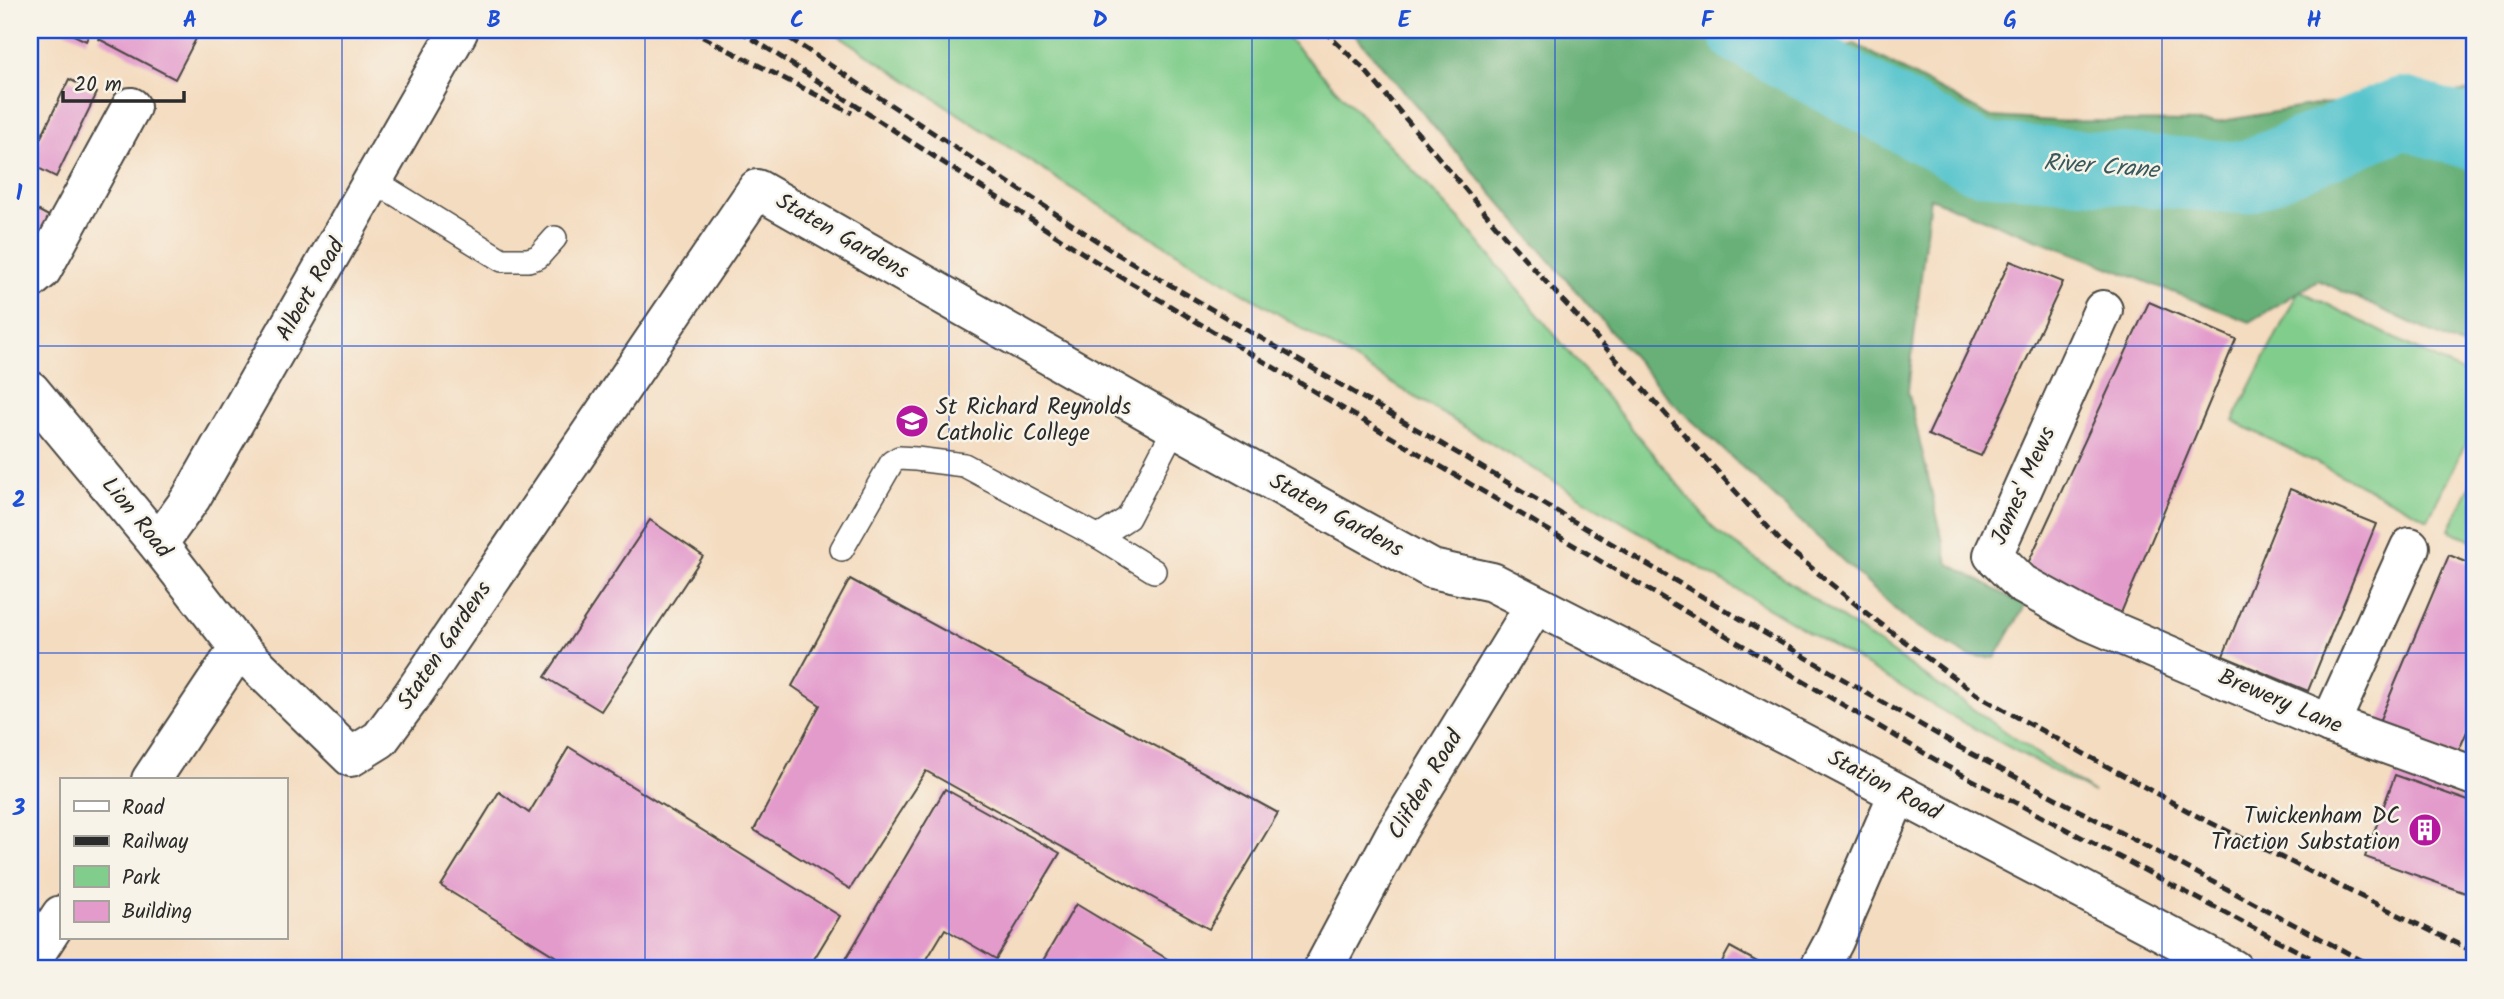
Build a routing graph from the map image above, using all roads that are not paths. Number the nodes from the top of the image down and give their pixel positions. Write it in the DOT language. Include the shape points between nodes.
graph roads {
  1 [pos="458,32"];
  2 [pos="131,107"];
  3 [pos="373,180"];
  4 [pos="555,238"];
  5 [pos="30,280"];
  6 [pos="2103,310"];
  7 [pos="30,390"];
  8 [pos="1175,427"];
  9 [pos="1099,537"];
  10 [pos="158,544"];
  11 [pos="2410,547"];
  12 [pos="842,549"];
  13 [pos="1154,571"];
  14 [pos="1535,605"];
  15 [pos="2089,621"];
  16 [pos="239,648"];
  17 [pos="2330,724"];
  18 [pos="2474,776"];
  19 [pos="152,778"];
  20 [pos="1898,794"];
  21 [pos="60,917"];
  22 [pos="30,962"];
  23 [pos="1323,969"];
  24 [pos="1819,969"];
  25 [pos="2233,969"];
  1 -- 3 [label="street, Albert Road"];
  2 -- 5 [label="street" via="42,270"];
  3 -- 4 [label="lane" via="502,260 538,257"];
  3 -- 10 [label="street, Albert Road" via="191,498"];
  6 -- 15 [label="street, James' Mews" via="1993,555 2022,584"];
  7 -- 10 [label="street, Lion Road"];
  8 -- 9 [label="lane" via="1128,518"];
  8 -- 14 [label="street, Staten Gardens" via="1432,569 1492,582"];
  8 -- 16 [label="street, Staten Gardens" via="757,189 380,739 351,757"];
  9 -- 12 [label="lane" via="964,465 899,458 892,462"];
  9 -- 13 [label="lane"];
  10 -- 16 [label="street, Lion Road"];
  11 -- 17 [label="street"];
  14 -- 20 [label="street, Station Road"];
  14 -- 23 [label="street, Clifden Road" via="1394,836"];
  15 -- 17 [label="street, Brewery Lane"];
  16 -- 19 [label="street"];
  17 -- 18 [label="street, Brewery Lane"];
  20 -- 24 [label="street"];
  20 -- 25 [label="street, Station Road"];
  21 -- 22 [label="street"];
}
